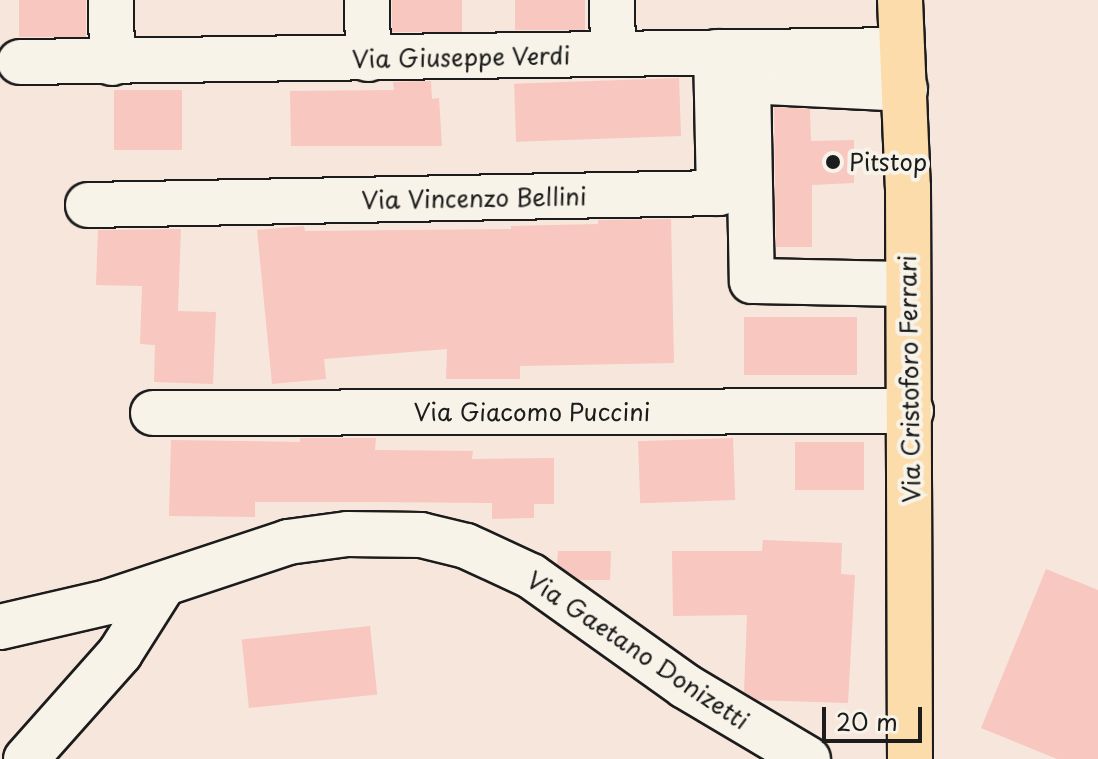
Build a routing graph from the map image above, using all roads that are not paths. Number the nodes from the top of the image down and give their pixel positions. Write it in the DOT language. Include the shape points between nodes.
graph roads {
  1 [pos="111,0"];
  2 [pos="367,0"];
  3 [pos="612,0"];
  4 [pos="900,0"];
  5 [pos="716,52"];
  6 [pos="613,53"];
  7 [pos="368,59"];
  8 [pos="20,62"];
  9 [pos="112,63"];
  10 [pos="904,69"];
  11 [pos="88,205"];
  12 [pos="907,284"];
  13 [pos="911,411"];
  14 [pos="153,413"];
  15 [pos="163,585"];
  16 [pos="0,627"];
  17 [pos="26,759"];
  18 [pos="808,759"];
  19 [pos="910,759"];
  1 -- 9 [label="street"];
  2 -- 7 [label="street"];
  3 -- 6 [label="street"];
  4 -- 10 [label="main road, Via Cristoforo Ferrari"];
  5 -- 6 [label="street, Via Giuseppe Verdi"];
  5 -- 10 [label="street, Via Giuseppe Verdi"];
  5 -- 11 [label="street, Via Vincenzo Bellini" via="719,193"];
  6 -- 7 [label="street, Via Giuseppe Verdi"];
  7 -- 9 [label="street, Via Giuseppe Verdi"];
  8 -- 9 [label="street, Via Giuseppe Verdi"];
  10 -- 12 [label="main road, Via Cristoforo Ferrari"];
  10 -- 12 [label="street" via="748,81 752,281"];
  12 -- 13 [label="main road, Via Cristoforo Ferrari"];
  13 -- 14 [label="street, Via Giacomo Puccini"];
  13 -- 19 [label="main road, Via Cristoforo Ferrari"];
  15 -- 16 [label="street, Via Gaetano Donizetti"];
  15 -- 17 [label="street" via="120,653"];
  15 -- 18 [label="street, Via Gaetano Donizetti" via="300,539 390,533 441,539 531,576 697,694"];
}
